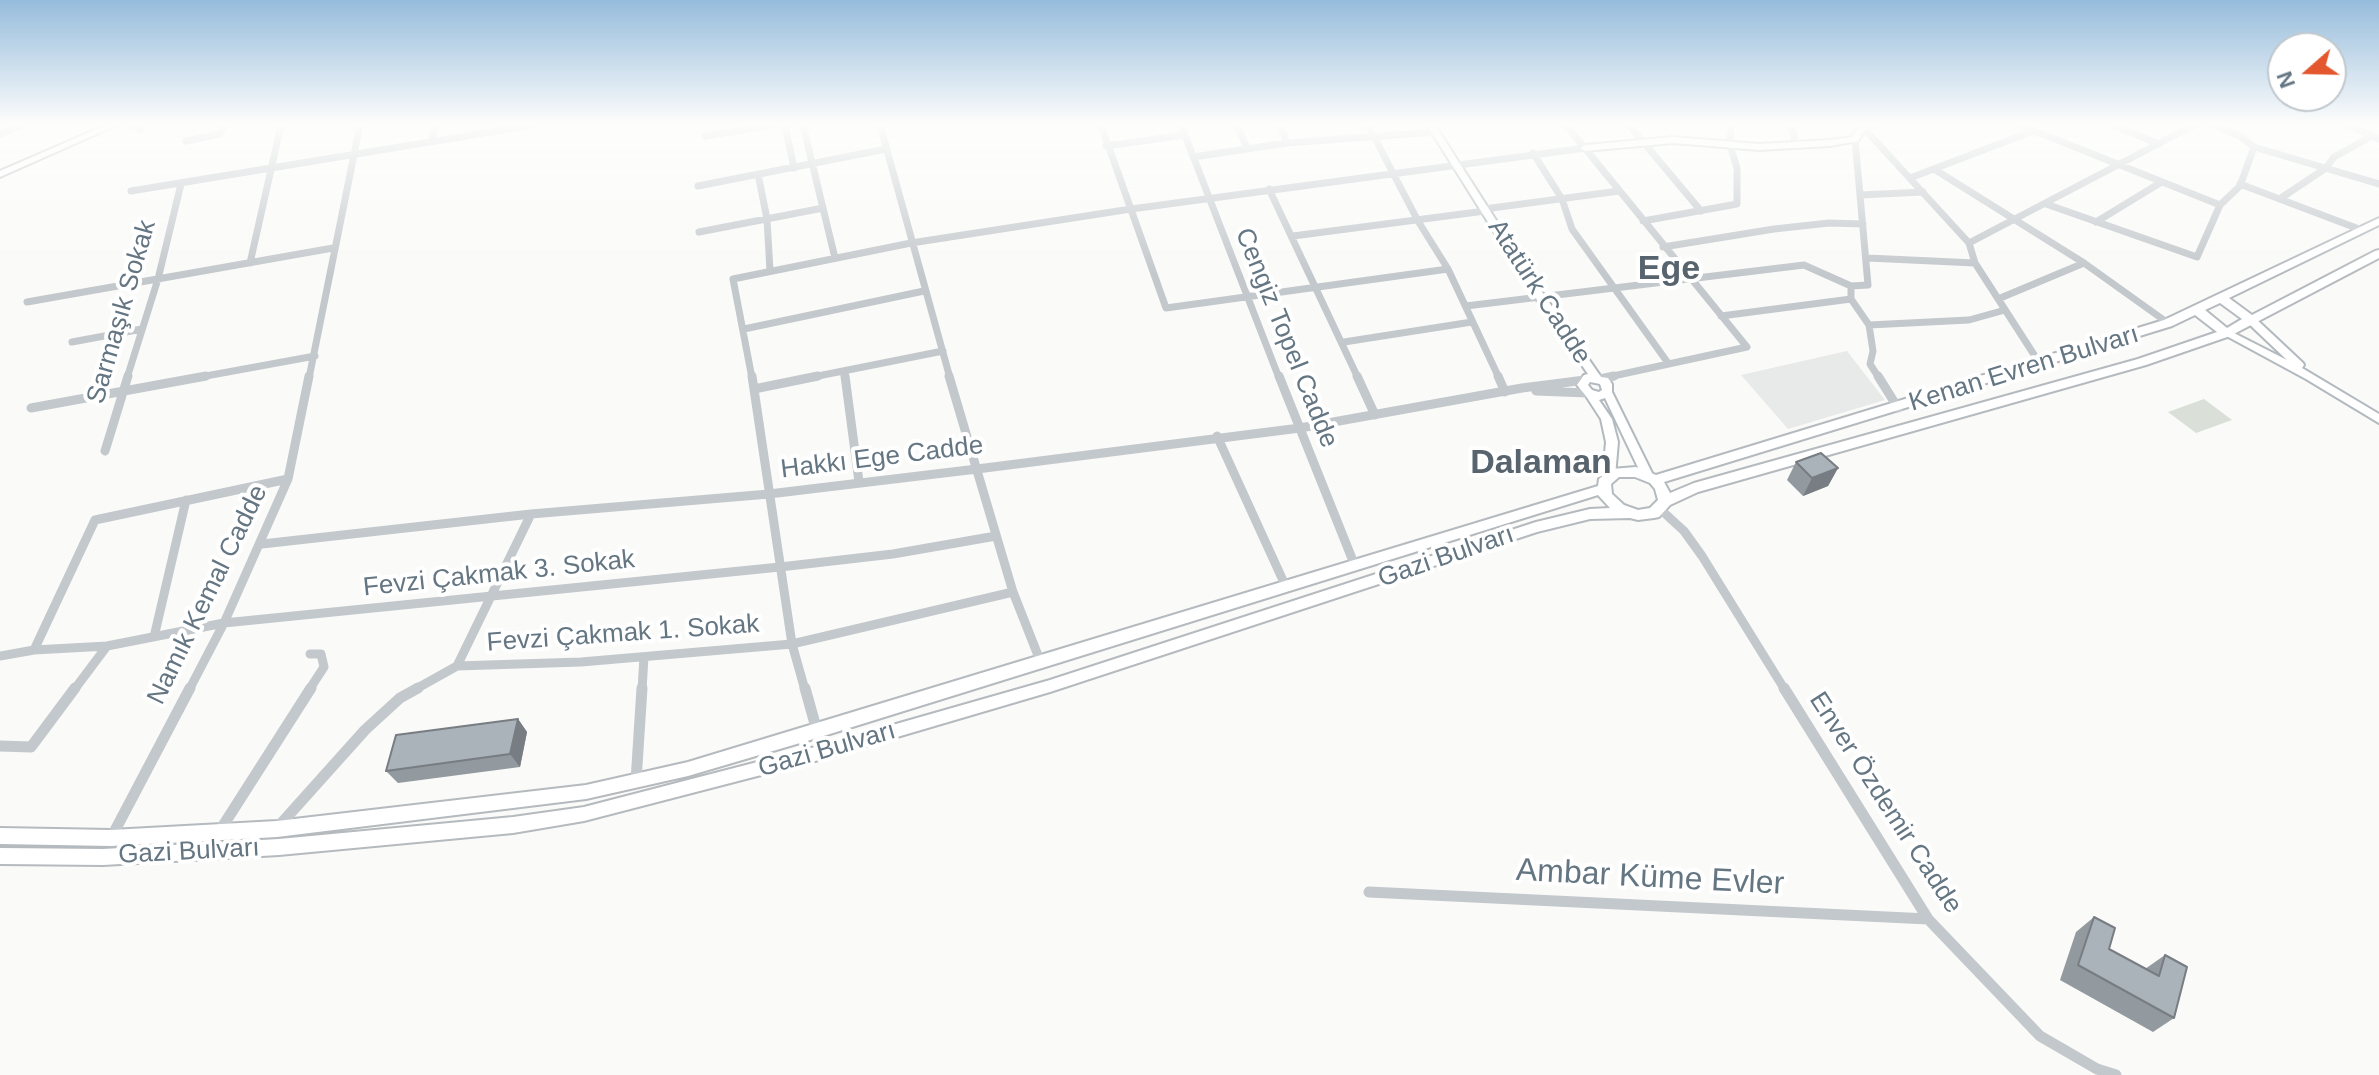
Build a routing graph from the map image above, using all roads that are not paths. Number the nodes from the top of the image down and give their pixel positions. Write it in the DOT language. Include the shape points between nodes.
graph roads {
  1 [pos="233,175"];
  2 [pos="268,175"];
  3 [pos="348,175"];
  4 [pos="752,175"];
  5 [pos="758,175"];
  6 [pos="815,175"];
  7 [pos="893,175"];
  8 [pos="1118,175"];
  9 [pos="1199,175"];
  10 [pos="1374,175"];
  11 [pos="1392,175"];
  12 [pos="1463,175"];
  13 [pos="1547,175"];
  14 [pos="1606,175"];
  15 [pos="1670,175"];
  16 [pos="1737,175"];
  17 [pos="1858,175"];
  18 [pos="1908,175"];
  19 [pos="1918,175"];
  20 [pos="1944,175"];
  21 [pos="2102,175"];
  22 [pos="2139,175"];
  23 [pos="2243,175"];
  24 [pos="2315,175"];
  25 [pos="2350,175"];
  26 [pos="1910,178"];
  27 [pos="2160,183"];
  28 [pos="181,184"];
  29 [pos="2240,184"];
  30 [pos="2379,184"];
  31 [pos="698,186"];
  32 [pos="1269,189"];
  33 [pos="131,191"];
  34 [pos="1619,191"];
  35 [pos="1923,192"];
  36 [pos="1860,195"];
  37 [pos="1207,198"];
  38 [pos="2281,198"];
  39 [pos="1562,199"];
  40 [pos="2046,204"];
  41 [pos="2220,205"];
  42 [pos="823,208"];
  43 [pos="1131,209"];
  44 [pos="1485,210"];
  45 [pos="1701,211"];
  46 [pos="767,219"];
  47 [pos="2018,219"];
  48 [pos="1418,221"];
  49 [pos="1643,221"];
  50 [pos="2379,221"];
  51 [pos="2096,222"];
  52 [pos="1863,224"];
  53 [pos="2359,229"];
  54 [pos="699,232"];
  55 [pos="1293,236"];
  56 [pos="911,243"];
  57 [pos="1969,243"];
  58 [pos="1663,247"];
  59 [pos="333,248"];
  60 [pos="2379,253"];
  61 [pos="835,258"];
  62 [pos="1868,258"];
  63 [pos="250,263"];
  64 [pos="1975,263"];
  65 [pos="2084,263"];
  66 [pos="1448,269"];
  67 [pos="770,271"];
  68 [pos="1689,278"];
  69 [pos="158,279"];
  70 [pos="1316,285"];
  71 [pos="1851,286"];
  72 [pos="1612,287"];
  73 [pos="924,291"];
  74 [pos="1247,296"];
  75 [pos="1540,297"];
  76 [pos="2221,298"];
  77 [pos="1851,299"];
  78 [pos="1998,299"];
  79 [pos="27,302"];
  80 [pos="1466,306"];
  81 [pos="2005,310"];
  82 [pos="2197,310"];
  83 [pos="1721,316"];
  84 [pos="2251,320"];
  85 [pos="1472,322"];
  86 [pos="2168,323"];
  87 [pos="1869,325"];
  88 [pos="142,329"];
  89 [pos="744,329"];
  90 [pos="2226,333"];
  91 [pos="72,342"];
  92 [pos="1344,342"];
  93 [pos="943,351"];
  94 [pos="315,356"];
  95 [pos="1668,363"];
  96 [pos="2040,364"];
  97 [pos="844,371"];
  98 [pos="2310,376"];
  99 [pos="1594,379"];
  100 [pos="754,389"];
  101 [pos="121,392"];
  102 [pos="1505,392"];
  103 [pos="1607,392"];
  104 [pos="1590,394"];
  105 [pos="31,408"];
  106 [pos="1898,408"];
  107 [pos="1375,415"];
  108 [pos="2379,419"];
  109 [pos="1300,428"];
  110 [pos="1217,436"];
  111 [pos="105,451"];
  112 [pos="977,469"];
  113 [pos="1651,478"];
  114 [pos="288,479"];
  115 [pos="859,482"];
  116 [pos="1606,482"];
  117 [pos="769,494"];
  118 [pos="186,500"];
  119 [pos="1663,505"];
  120 [pos="1629,513"];
  121 [pos="531,514"];
  122 [pos="996,536"];
  123 [pos="262,544"];
  124 [pos="1355,566"];
  125 [pos="780,567"];
  126 [pos="1286,587"];
  127 [pos="1013,592"];
  128 [pos="492,594"];
  129 [pos="224,623"];
  130 [pos="154,637"];
  131 [pos="792,644"];
  132 [pos="107,646"];
  133 [pos="34,650"];
  134 [pos="310,654"];
  135 [pos="0,656"];
  136 [pos="644,657"];
  137 [pos="1041,663"];
  138 [pos="457,666"];
  139 [pos="817,731"];
  140 [pos="0,746"];
  141 [pos="636,781"];
  142 [pos="277,829"];
  143 [pos="219,832"];
  144 [pos="0,836"];
  145 [pos="111,838"];
  146 [pos="0,856"];
  147 [pos="1369,892"];
  148 [pos="1928,919"];
  149 [pos="2116,1075"];
  1 -- 28 [label="street"];
  2 -- 63 [label="street"];
  3 -- 59 [label="street, Namık Kemal Cadde"];
  4 -- 31 [label="street"];
  5 -- 46 [label="street"];
  6 -- 42 [label="street"];
  7 -- 56 [label="street"];
  8 -- 43 [label="street"];
  9 -- 37 [label="street, Cengiz Topel Cadde"];
  10 -- 32 [label="street"];
  11 -- 48 [label="street"];
  12 -- 44 [label="main road, Atatürk Cadde"];
  13 -- 39 [label="street"];
  14 -- 34 [label="street"];
  15 -- 45 [label="street"];
  16 -- 45 [label="street" via="1737,204"];
  17 -- 36 [label="street"];
  18 -- 26 [label="street"];
  19 -- 26 [label="street"];
  20 -- 47 [label="street"];
  21 -- 40 [label="street"];
  22 -- 27 [label="street"];
  23 -- 29 [label="street"];
  24 -- 38 [label="street"];
  25 -- 30 [label="street"];
  26 -- 35 [label="street"];
  27 -- 41 [label="street"];
  27 -- 51 [label="street"];
  28 -- 33 [label="street"];
  28 -- 69 [label="street, Sarmaşık Sokak"];
  29 -- 38 [label="street"];
  29 -- 41 [label="street"];
  32 -- 37 [label="street"];
  32 -- 55 [label="street"];
  34 -- 39 [label="street"];
  34 -- 49 [label="street"];
  35 -- 36 [label="street"];
  35 -- 57 [label="street"];
  36 -- 52 [label="street"];
  37 -- 43 [label="street"];
  37 -- 74 [label="street, Cengiz Topel Cadde"];
  38 -- 53 [label="street"];
  39 -- 44 [label="street"];
  39 -- 72 [label="street" via="1572,229"];
  40 -- 47 [label="street"];
  40 -- 51 [label="street"];
  41 -- 51 [label="street" via="2197,257"];
  42 -- 46 [label="street"];
  42 -- 61 [label="street"];
  43 -- 56 [label="street"];
  43 -- 74 [label="street" via="1166,308"];
  44 -- 48 [label="street"];
  44 -- 75 [label="main road, Atatürk Cadde"];
  45 -- 49 [label="street"];
  46 -- 54 [label="street"];
  46 -- 67 [label="street"];
  47 -- 57 [label="street"];
  47 -- 65 [label="street"];
  48 -- 55 [label="street"];
  48 -- 66 [label="street"];
  49 -- 58 [label="street"];
  50 -- 53 [label="main road, Kenan Evren Bulvarı"];
  52 -- 58 [label="street" via="1774,229"];
  52 -- 62 [label="street"];
  53 -- 76 [label="main road, Kenan Evren Bulvarı"];
  55 -- 70 [label="street"];
  56 -- 61 [label="street"];
  56 -- 73 [label="street"];
  57 -- 64 [label="street"];
  58 -- 68 [label="street"];
  59 -- 63 [label="street"];
  59 -- 94 [label="street, Namık Kemal Cadde"];
  60 -- 84 [label="main road, Kenan Evren Bulvarı"];
  61 -- 67 [label="street"];
  62 -- 64 [label="street"];
  62 -- 71 [label="street" via="1868,285"];
  63 -- 69 [label="street"];
  64 -- 78 [label="street"];
  65 -- 78 [label="street"];
  65 -- 86 [label="street"];
  66 -- 70 [label="street"];
  66 -- 80 [label="street"];
  67 -- 89 [label="street" via="733,279"];
  68 -- 71 [label="street" via="1804,265"];
  68 -- 72 [label="street"];
  68 -- 83 [label="street"];
  69 -- 79 [label="street"];
  69 -- 88 [label="street, Sarmaşık Sokak"];
  70 -- 74 [label="street"];
  70 -- 92 [label="street"];
  71 -- 77 [label="street"];
  72 -- 75 [label="street"];
  72 -- 95 [label="street"];
  73 -- 89 [label="street"];
  73 -- 93 [label="street"];
  74 -- 109 [label="street, Cengiz Topel Cadde"];
  75 -- 80 [label="street"];
  75 -- 99 [label="main road, Atatürk Cadde"];
  76 -- 82 [label="main road, Kenan Evren Bulvarı"];
  76 -- 84 [label="main road"];
  77 -- 83 [label="street"];
  77 -- 87 [label="street"];
  78 -- 81 [label="street"];
  80 -- 85 [label="street"];
  81 -- 87 [label="street" via="1969,320"];
  81 -- 96 [label="street"];
  82 -- 86 [label="main road, Kenan Evren Bulvarı"];
  82 -- 90 [label="main road"];
  83 -- 95 [label="street, Hakkı Ege Cadde" via="1747,347"];
  84 -- 90 [label="main road, Kenan Evren Bulvarı"];
  84 -- 98 [label="main road"];
  85 -- 92 [label="street"];
  85 -- 102 [label="street"];
  86 -- 96 [label="main road, Kenan Evren Bulvarı"];
  87 -- 106 [label="street" via="1870,364"];
  88 -- 91 [label="street"];
  88 -- 101 [label="street, Sarmaşık Sokak"];
  89 -- 100 [label="street"];
  90 -- 98 [label="main road"];
  90 -- 119 [label="main road, Kenan Evren Bulvarı" via="2142,362 1694,488"];
  92 -- 107 [label="street"];
  93 -- 97 [label="street"];
  93 -- 112 [label="street"];
  94 -- 101 [label="street"];
  94 -- 114 [label="street, Namık Kemal Cadde"];
  95 -- 99 [label="street, Hakkı Ege Cadde"];
  96 -- 106 [label="main road, Kenan Evren Bulvarı"];
  97 -- 100 [label="street"];
  97 -- 115 [label="street"];
  98 -- 108 [label="main road"];
  99 -- 102 [label="street, Hakkı Ege Cadde"];
  99 -- 103 [label="main road, Atatürk Cadde" via="1607,384"];
  99 -- 104 [label="main road, Atatürk Cadde" via="1582,388"];
  100 -- 117 [label="street"];
  101 -- 105 [label="street"];
  101 -- 111 [label="street, Sarmaşık Sokak"];
  102 -- 104 [label="street, Hakkı Ege Cadde"];
  102 -- 107 [label="street, Hakkı Ege Cadde"];
  103 -- 104 [label="main road"];
  103 -- 113 [label="main road, Atatürk Cadde"];
  104 -- 116 [label="main road, Atatürk Cadde" via="1606,419 1612,442"];
  106 -- 113 [label="main road, Kenan Evren Bulvarı"];
  107 -- 109 [label="street, Hakkı Ege Cadde"];
  109 -- 110 [label="street, Hakkı Ege Cadde"];
  109 -- 124 [label="street, Cengiz Topel Cadde"];
  110 -- 112 [label="street, Hakkı Ege Cadde"];
  110 -- 126 [label="street"];
  112 -- 115 [label="street, Hakkı Ege Cadde"];
  112 -- 122 [label="street"];
  113 -- 116 [label="main road" via="1626,471"];
  113 -- 119 [label="main road" via="1665,494"];
  114 -- 118 [label="street"];
  114 -- 123 [label="street, Namık Kemal Cadde"];
  115 -- 117 [label="street, Hakkı Ege Cadde"];
  116 -- 120 [label="main road" via="1611,503"];
  116 -- 124 [label="main road, Gazi Bulvarı"];
  117 -- 121 [label="street, Hakkı Ege Cadde"];
  117 -- 125 [label="street"];
  118 -- 130 [label="street"];
  118 -- 133 [label="street" via="95,520"];
  119 -- 120 [label="main road" via="1647,515"];
  119 -- 148 [label="street, Enver Özdemir Cadde" via="1702,556"];
  120 -- 146 [label="main road, Gazi Bulvarı" via="1590,514 1536,527 1050,686 584,814 279,847 103,857"];
  121 -- 123 [label="street, Hakkı Ege Cadde"];
  121 -- 128 [label="street"];
  122 -- 125 [label="street, Fevzi Çakmak 3. Sokak"];
  122 -- 127 [label="street"];
  123 -- 129 [label="street, Namık Kemal Cadde"];
  124 -- 126 [label="main road, Gazi Bulvarı"];
  125 -- 128 [label="street, Fevzi Çakmak 3. Sokak"];
  125 -- 131 [label="street"];
  126 -- 137 [label="main road, Gazi Bulvarı"];
  127 -- 131 [label="street, Fevzi Çakmak 1. Sokak"];
  127 -- 137 [label="street"];
  128 -- 129 [label="street, Fevzi Çakmak 3. Sokak"];
  128 -- 138 [label="street"];
  129 -- 130 [label="street, Fevzi Çakmak 3. Sokak"];
  129 -- 145 [label="street, Namık Kemal Cadde"];
  130 -- 132 [label="street, Fevzi Çakmak 3. Sokak"];
  131 -- 136 [label="street, Fevzi Çakmak 1. Sokak"];
  131 -- 139 [label="street"];
  132 -- 133 [label="street, Fevzi Çakmak 3. Sokak"];
  132 -- 140 [label="street" via="31,747"];
  133 -- 135 [label="street, Fevzi Çakmak 3. Sokak"];
  134 -- 143 [label="street" via="321,654 324,667"];
  136 -- 138 [label="street, Fevzi Çakmak 1. Sokak"];
  136 -- 141 [label="street"];
  137 -- 139 [label="main road, Gazi Bulvarı"];
  138 -- 142 [label="street" via="400,698"];
  139 -- 141 [label="main road, Gazi Bulvarı"];
  141 -- 142 [label="main road, Gazi Bulvarı" via="524,801"];
  142 -- 143 [label="main road, Gazi Bulvarı"];
  143 -- 145 [label="main road, Gazi Bulvarı"];
  144 -- 145 [label="main road, Gazi Bulvarı"];
  147 -- 148 [label="street, Ambar Küme Evler"];
  148 -- 149 [label="street, Enver Özdemir Cadde" via="2040,1036"];
}
